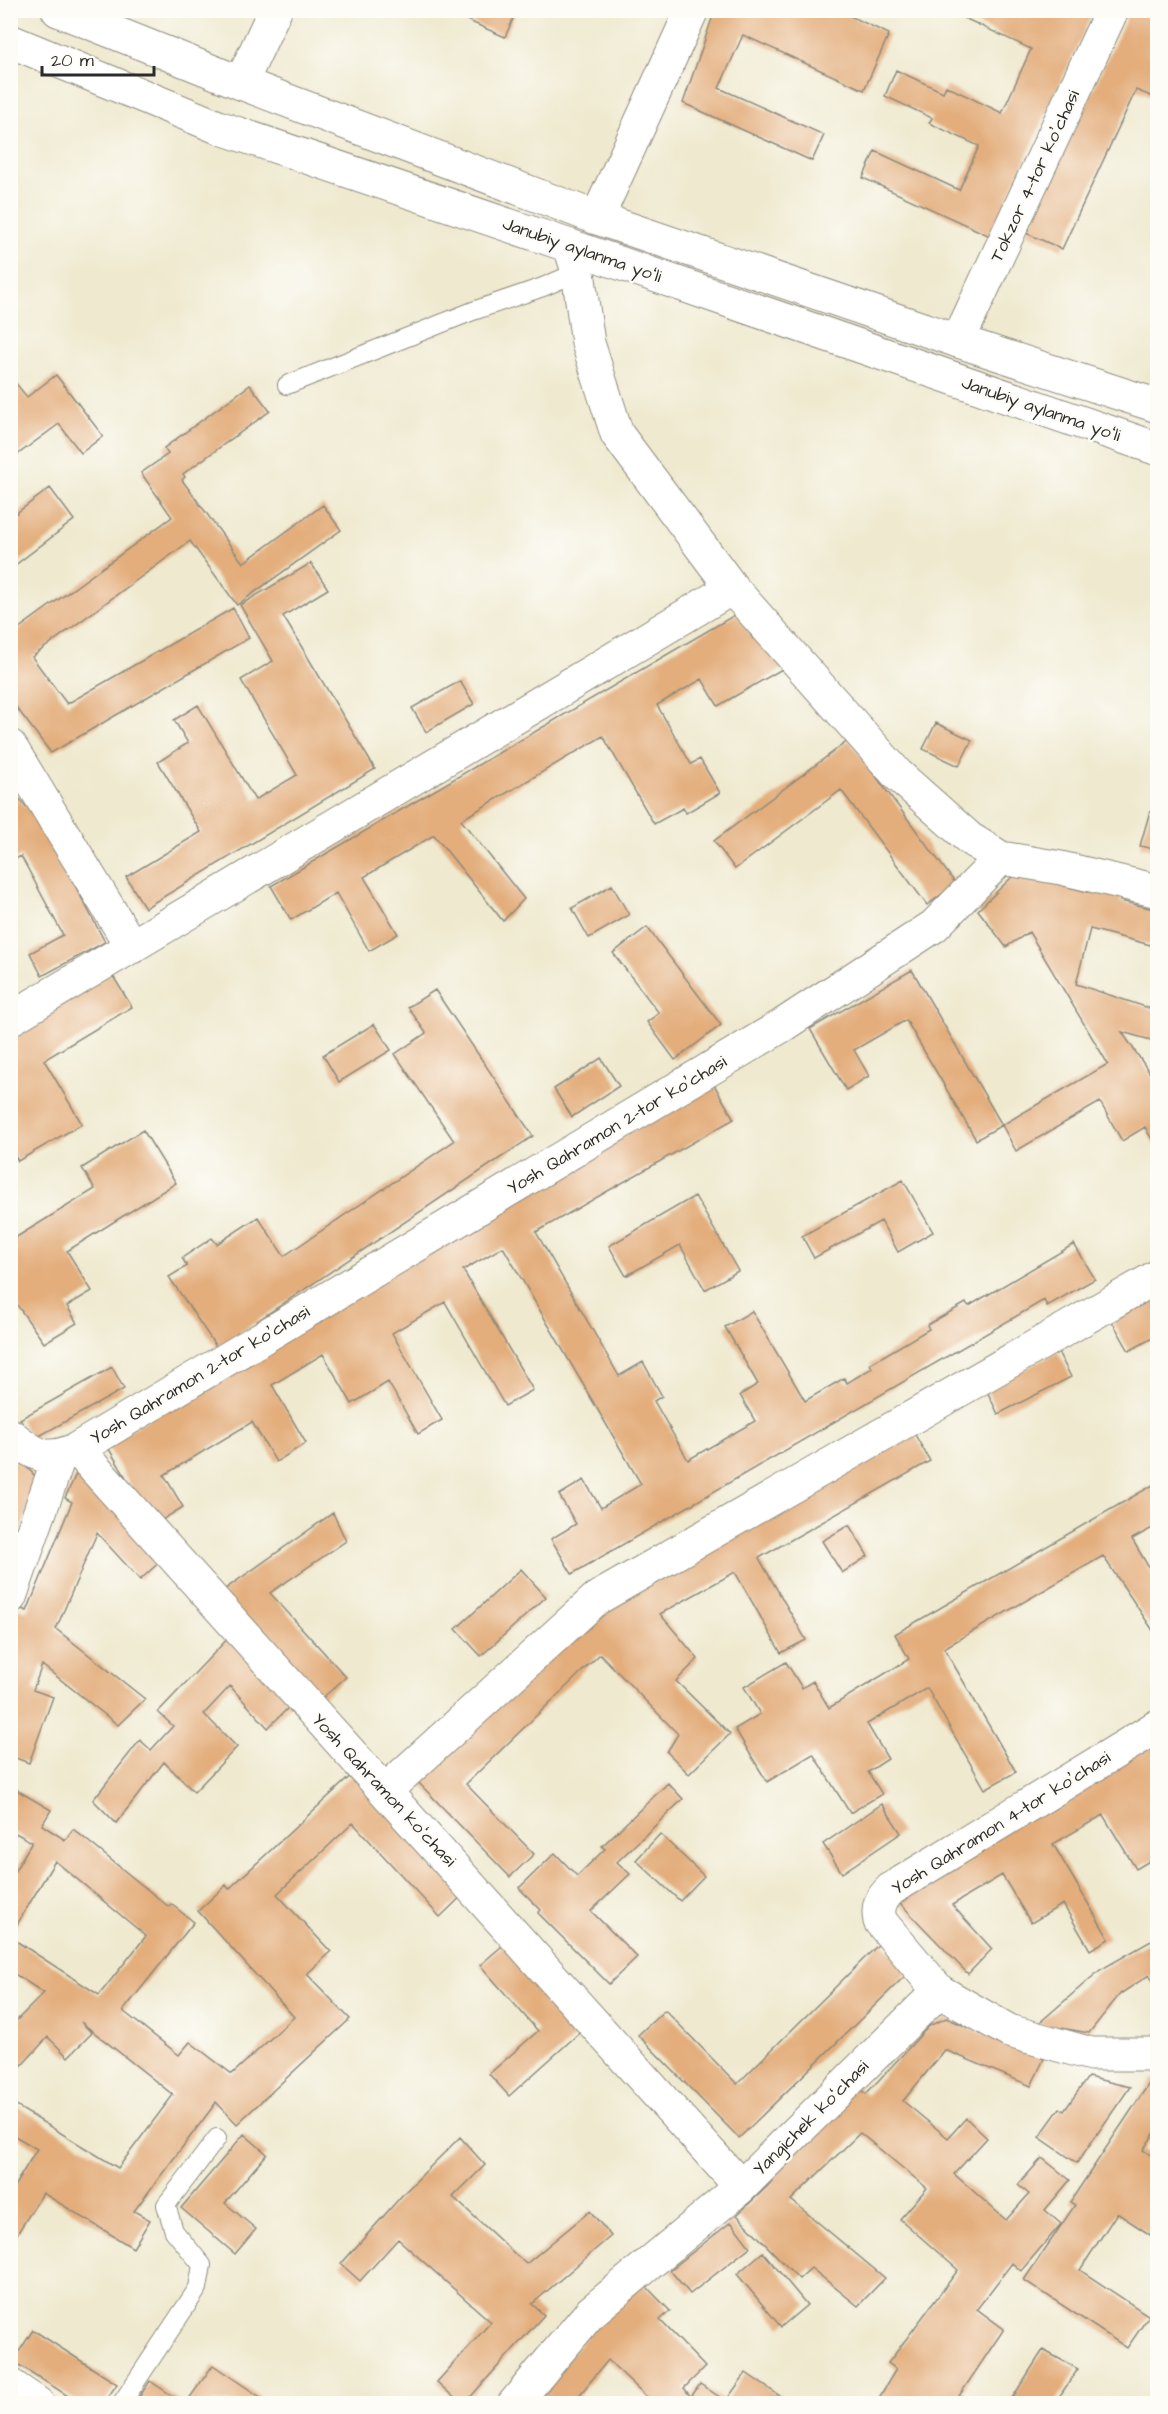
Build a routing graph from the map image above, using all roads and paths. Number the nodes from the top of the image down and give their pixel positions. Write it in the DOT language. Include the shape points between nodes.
graph roads {
  1 [pos="58,10"];
  2 [pos="275,10"];
  3 [pos="692,10"];
  4 [pos="1112,10"];
  5 [pos="10,41"];
  6 [pos="241,83"];
  7 [pos="597,218"];
  8 [pos="574,259"];
  9 [pos="958,341"];
  10 [pos="287,385"];
  11 [pos="1158,406"];
  12 [pos="1158,449"];
  13 [pos="732,588"];
  14 [pos="10,746"];
  15 [pos="1001,858"];
  16 [pos="1158,891"];
  17 [pos="132,947"];
  18 [pos="10,1019"];
  19 [pos="1158,1276"];
  20 [pos="10,1435"];
  21 [pos="68,1453"];
  22 [pos="10,1597"];
  23 [pos="1158,1726"];
  24 [pos="386,1790"];
  25 [pos="939,1990"];
  26 [pos="1158,2054"];
  27 [pos="217,2138"];
  28 [pos="741,2187"];
  29 [pos="10,2385"];
  30 [pos="38,2403"];
  31 [pos="121,2403"];
  32 [pos="514,2403"];
  1 -- 6 [label="main road, Janubiy aylanma yoʻli"];
  2 -- 6 [label="main road"];
  3 -- 7 [label="main road"];
  4 -- 9 [label="main road, Tokzor 4-tor koʼchasi"];
  5 -- 8 [label="main road, Janubiy aylanma yoʻli" via="218,128"];
  6 -- 7 [label="main road, Janubiy aylanma yoʻli"];
  7 -- 9 [label="main road, Janubiy aylanma yoʻli"];
  8 -- 10 [label="lane" via="543,287"];
  8 -- 12 [label="main road, Janubiy aylanma yoʻli"];
  8 -- 13 [label="main road" via="588,343 617,434"];
  9 -- 11 [label="main road, Janubiy aylanma yoʻli"];
  13 -- 15 [label="main road" via="897,774 970,839"];
  13 -- 17 [label="main road"];
  14 -- 17 [label="main road"];
  15 -- 16 [label="main road"];
  15 -- 21 [label="main road, Yosh Qahramon 2-tor koʼchasi" via="934,926 783,1025"];
  17 -- 18 [label="main road"];
  19 -- 24 [label="main road" via="596,1599"];
  20 -- 21 [label="main road" via="33,1453"];
  21 -- 22 [label="main road"];
  21 -- 24 [label="main road, Yosh Qahramon koʻchasi"];
  23 -- 25 [label="main road, Yosh Qahramon 4-tor koʼchasi" via="891,1889 881,1899 880,1921"];
  24 -- 28 [label="main road, Yosh Qahramon koʻchasi"];
  25 -- 26 [label="main road" via="1009,2031 1091,2054"];
  25 -- 28 [label="main road, Yangichek koʻchasi"];
  27 -- 31 [label="lane" via="166,2205 174,2231 202,2265 198,2288"];
  28 -- 32 [label="main road, Yangichek koʻchasi" via="591,2312"];
  29 -- 30 [label="main road"];
}
